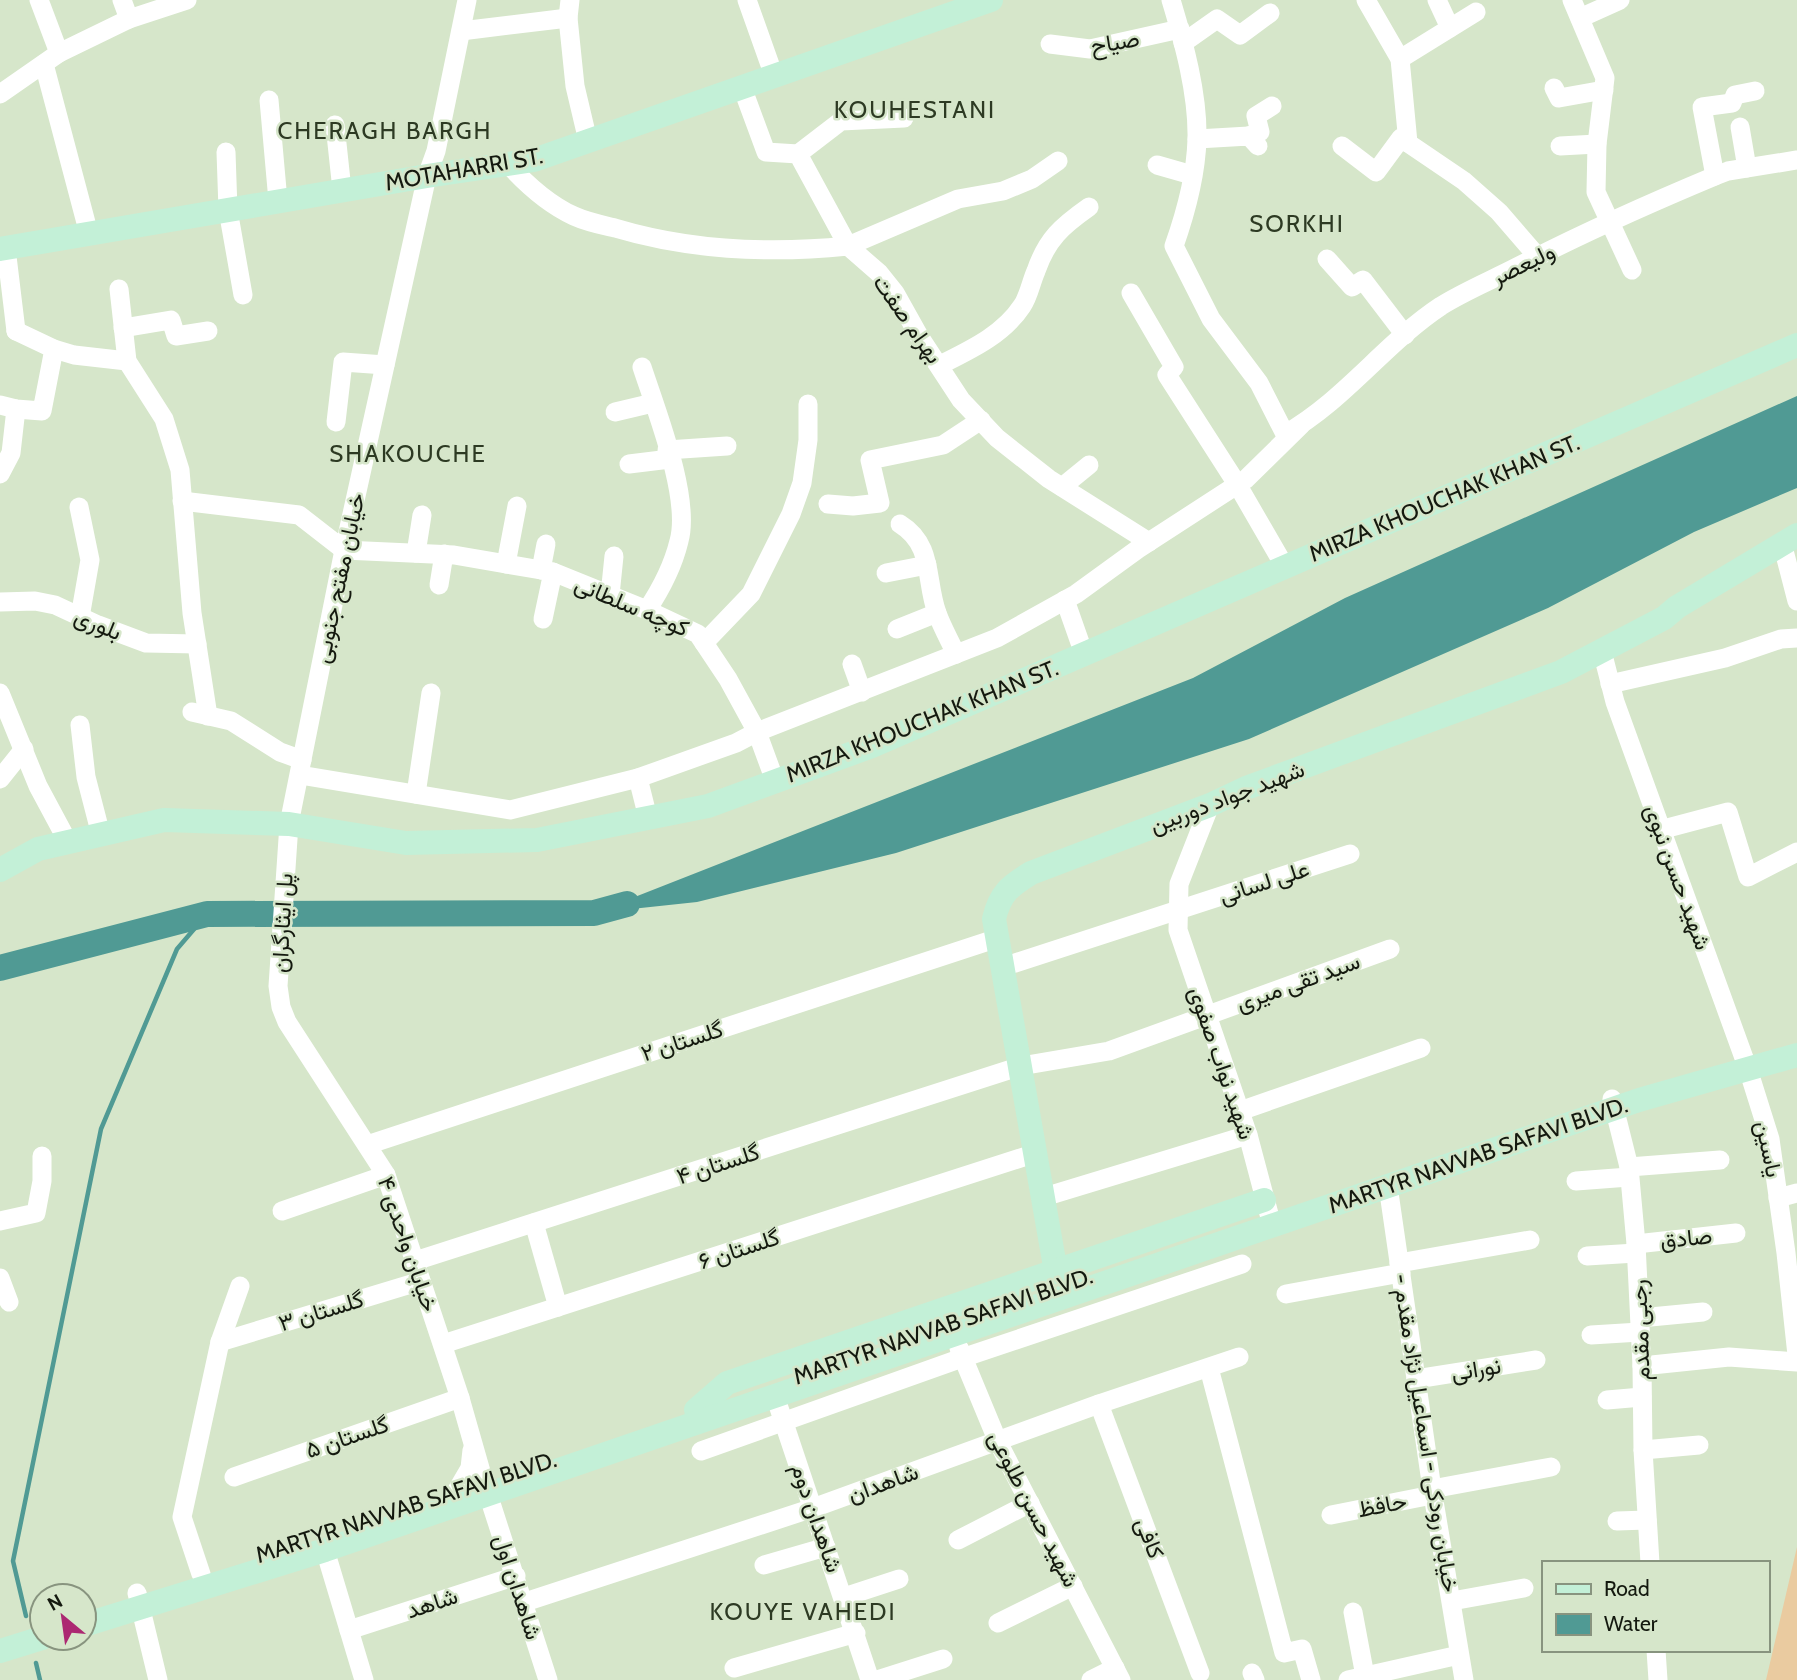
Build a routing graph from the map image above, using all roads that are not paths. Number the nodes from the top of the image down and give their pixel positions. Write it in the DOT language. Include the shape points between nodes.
graph roads {
  1 [pos="39,0"];
  2 [pos="122,0"];
  3 [pos="187,0"];
  4 [pos="467,0"];
  5 [pos="747,0"];
  6 [pos="992,0"];
  7 [pos="1171,0"];
  8 [pos="1366,0"];
  9 [pos="1437,0"];
  10 [pos="1620,0"];
  11 [pos="943,8"];
  12 [pos="569,9"];
  13 [pos="1576,9"];
  14 [pos="1476,12"];
  15 [pos="1270,13"];
  16 [pos="129,19"];
  17 [pos="1450,28"];
  18 [pos="461,31"];
  19 [pos="1181,36"];
  20 [pos="1050,44"];
  21 [pos="51,58"];
  22 [pos="1401,59"];
  23 [pos="774,76"];
  24 [pos="742,87"];
  25 [pos="1554,88"];
  26 [pos="1604,90"];
  27 [pos="1755,91"];
  28 [pos="0,94"];
  29 [pos="269,100"];
  30 [pos="1272,106"];
  31 [pos="904,118"];
  32 [pos="335,125"];
  33 [pos="1740,127"];
  34 [pos="1197,139"];
  35 [pos="588,141"];
  36 [pos="1408,143"];
  37 [pos="1597,144"];
  38 [pos="1342,146"];
  39 [pos="1560,146"];
  40 [pos="226,152"];
  41 [pos="798,154"];
  42 [pos="1797,160"];
  43 [pos="1058,161"];
  44 [pos="508,164"];
  45 [pos="1157,165"];
  46 [pos="1747,168"];
  47 [pos="1192,174"];
  48 [pos="427,176"];
  49 [pos="1715,176"];
  50 [pos="342,191"];
  51 [pos="278,201"];
  52 [pos="1089,207"];
  53 [pos="228,210"];
  54 [pos="1609,223"];
  55 [pos="89,234"];
  56 [pos="848,246"];
  57 [pos="3,249"];
  58 [pos="1537,257"];
  59 [pos="1327,259"];
  60 [pos="1632,270"];
  61 [pos="119,289"];
  62 [pos="1131,293"];
  63 [pos="243,295"];
  64 [pos="123,328"];
  65 [pos="208,331"];
  66 [pos="1405,335"];
  67 [pos="8,336"];
  68 [pos="1797,345"];
  69 [pos="54,349"];
  70 [pos="127,360"];
  71 [pos="385,365"];
  72 [pos="940,365"];
  73 [pos="642,367"];
  74 [pos="653,403"];
  75 [pos="808,404"];
  76 [pos="8,407"];
  77 [pos="615,412"];
  78 [pos="981,420"];
  79 [pos="336,422"];
  80 [pos="1293,430"];
  81 [pos="727,446"];
  82 [pos="668,454"];
  83 [pos="629,464"];
  84 [pos="1089,465"];
  85 [pos="0,474"];
  86 [pos="1237,484"];
  87 [pos="1062,487"];
  88 [pos="182,501"];
  89 [pos="828,504"];
  90 [pos="517,506"];
  91 [pos="79,507"];
  92 [pos="422,515"];
  93 [pos="900,524"];
  94 [pos="1790,539"];
  95 [pos="1149,542"];
  96 [pos="546,544"];
  97 [pos="344,550"];
  98 [pos="416,553"];
  99 [pos="444,554"];
  100 [pos="614,556"];
  101 [pos="506,564"];
  102 [pos="927,565"];
  103 [pos="1286,567"];
  104 [pos="547,571"];
  105 [pos="886,573"];
  106 [pos="439,585"];
  107 [pos="610,595"];
  108 [pos="1065,600"];
  109 [pos="0,601"];
  110 [pos="1797,601"];
  111 [pos="647,610"];
  112 [pos="937,613"];
  113 [pos="80,617"];
  114 [pos="543,619"];
  115 [pos="897,629"];
  116 [pos="1797,638"];
  117 [pos="197,643"];
  118 [pos="704,643"];
  119 [pos="1602,651"];
  120 [pos="956,654"];
  121 [pos="1084,654"];
  122 [pos="852,664"];
  123 [pos="1610,684"];
  124 [pos="862,692"];
  125 [pos="0,693"];
  126 [pos="431,693"];
  127 [pos="80,724"];
  128 [pos="757,732"];
  129 [pos="24,749"];
  130 [pos="301,767"];
  131 [pos="638,778"];
  132 [pos="0,779"];
  133 [pos="775,781"];
  134 [pos="416,794"];
  135 [pos="1210,805"];
  136 [pos="648,818"];
  137 [pos="289,824"];
  138 [pos="1660,830"];
  139 [pos="101,835"];
  140 [pos="68,842"];
  141 [pos="1797,852"];
  142 [pos="1350,854"];
  143 [pos="286,859"];
  144 [pos="0,870"];
  145 [pos="1179,911"];
  146 [pos="998,938"];
  147 [pos="1390,949"];
  148 [pos="1003,967"];
  149 [pos="278,986"];
  150 [pos="1206,1016"];
  151 [pos="1421,1048"];
  152 [pos="1797,1055"];
  153 [pos="1021,1066"];
  154 [pos="1748,1069"];
  155 [pos="1613,1104"];
  156 [pos="1240,1111"];
  157 [pos="1248,1135"];
  158 [pos="367,1145"];
  159 [pos="1036,1153"];
  160 [pos="42,1156"];
  161 [pos="1720,1160"];
  162 [pos="1629,1172"];
  163 [pos="386,1175"];
  164 [pos="1576,1181"];
  165 [pos="1388,1186"];
  166 [pos="1788,1196"];
  167 [pos="1044,1197"];
  168 [pos="282,1211"];
  169 [pos="1268,1214"];
  170 [pos="0,1221"];
  171 [pos="534,1223"];
  172 [pos="1736,1233"];
  173 [pos="1530,1240"];
  174 [pos="1636,1248"];
  175 [pos="1587,1256"];
  176 [pos="415,1261"];
  177 [pos="1242,1264"];
  178 [pos="1400,1268"];
  179 [pos="1056,1272"];
  180 [pos="0,1278"];
  181 [pos="421,1281"];
  182 [pos="240,1286"];
  183 [pos="1286,1294"];
  184 [pos="1794,1295"];
  185 [pos="9,1302"];
  186 [pos="558,1307"];
  187 [pos="1703,1312"];
  188 [pos="1640,1325"];
  189 [pos="953,1335"];
  190 [pos="1591,1335"];
  191 [pos="220,1342"];
  192 [pos="443,1344"];
  193 [pos="1797,1355"];
  194 [pos="1239,1357"];
  195 [pos="962,1358"];
  196 [pos="1536,1360"];
  197 [pos="1797,1362"];
  198 [pos="1642,1366"];
  199 [pos="1209,1368"];
  200 [pos="1416,1379"];
  201 [pos="775,1396"];
  202 [pos="1642,1397"];
  203 [pos="460,1398"];
  204 [pos="1607,1400"];
  205 [pos="1099,1405"];
  206 [pos="696,1410"];
  207 [pos="783,1422"];
  208 [pos="472,1442"];
  209 [pos="998,1442"];
  210 [pos="1699,1446"];
  211 [pos="1643,1450"];
  212 [pos="701,1451"];
  213 [pos="1551,1467"];
  214 [pos="234,1476"];
  215 [pos="486,1488"];
  216 [pos="456,1492"];
  217 [pos="1432,1492"];
  218 [pos="1030,1503"];
  219 [pos="813,1508"];
  220 [pos="1331,1515"];
  221 [pos="1647,1520"];
  222 [pos="1617,1521"];
  223 [pos="958,1540"];
  224 [pos="826,1547"];
  225 [pos="325,1550"];
  226 [pos="1650,1561"];
  227 [pos="764,1565"];
  228 [pos="201,1574"];
  229 [pos="516,1576"];
  230 [pos="899,1580"];
  231 [pos="1073,1586"];
  232 [pos="1524,1588"];
  233 [pos="844,1597"];
  234 [pos="139,1600"];
  235 [pos="1452,1601"];
  236 [pos="525,1602"];
  237 [pos="98,1607"];
  238 [pos="1353,1612"];
  239 [pos="98,1619"];
  240 [pos="999,1623"];
  241 [pos="28,1626"];
  242 [pos="349,1630"];
  243 [pos="856,1633"];
  244 [pos="0,1635"];
  245 [pos="28,1642"];
  246 [pos="0,1651"];
  247 [pos="1656,1652"];
  248 [pos="1459,1655"];
  249 [pos="943,1659"];
  250 [pos="734,1668"];
  251 [pos="1200,1672"];
  252 [pos="1118,1674"];
  253 [pos="1356,1678"];
  254 [pos="158,1680"];
  255 [pos="364,1680"];
  256 [pos="548,1680"];
  257 [pos="870,1680"];
  258 [pos="877,1680"];
  259 [pos="1091,1680"];
  260 [pos="1311,1680"];
  261 [pos="1464,1680"];
  262 [pos="1658,1680"];
  1 -- 21 [label="street"];
  2 -- 16 [label="street"];
  3 -- 16 [label="street"];
  4 -- 18 [label="street, خیابان مفتح جنوبی"];
  5 -- 23 [label="street"];
  6 -- 11 [label="main road, MOTAHARRI ST."];
  7 -- 19 [label="street"];
  8 -- 22 [label="street"];
  9 -- 17 [label="street"];
  10 -- 13 [label="street"];
  11 -- 23 [label="main road, MOTAHARRI ST."];
  12 -- 18 [label="street"];
  12 -- 35 [label="street" via="575,86"];
  13 -- 26 [label="street" via="1605,78"];
  14 -- 17 [label="street"];
  15 -- 19 [label="street" via="1240,35 1217,19"];
  16 -- 21 [label="street"];
  17 -- 22 [label="street"];
  18 -- 48 [label="street, خیابان مفتح جنوبی"];
  19 -- 20 [label="street, صیاح" via="1090,48"];
  19 -- 34 [label="street"];
  21 -- 28 [label="street"];
  21 -- 55 [label="street"];
  22 -- 36 [label="street"];
  23 -- 24 [label="main road, MOTAHARRI ST."];
  24 -- 35 [label="main road, MOTAHARRI ST."];
  24 -- 41 [label="street" via="766,152"];
  25 -- 26 [label="street" via="1559,98"];
  26 -- 37 [label="street"];
  27 -- 49 [label="street" via="1735,95 1732,103 1702,107"];
  29 -- 51 [label="street"];
  30 -- 34 [label="street" via="1256,116 1260,132 1254,141"];
  31 -- 41 [label="street" via="841,121"];
  32 -- 50 [label="street"];
  33 -- 46 [label="street"];
  34 -- 47 [label="street"];
  35 -- 44 [label="main road, MOTAHARRI ST."];
  36 -- 38 [label="street" via="1401,138 1376,172"];
  36 -- 58 [label="street" via="1464,181 1499,212"];
  37 -- 39 [label="street"];
  37 -- 54 [label="street" via="1596,192"];
  40 -- 53 [label="street"];
  41 -- 56 [label="street, بهرام صفت"];
  42 -- 46 [label="street, ولیعصر"];
  43 -- 56 [label="street" via="1003,191 958,200"];
  44 -- 48 [label="main road, MOTAHARRI ST."];
  44 -- 56 [label="street" via="529,188 575,216 654,240 753,252"];
  45 -- 47 [label="street"];
  46 -- 49 [label="street, ولیعصر"];
  47 -- 80 [label="street" via="1174,246 1211,319"];
  48 -- 50 [label="main road, MOTAHARRI ST."];
  48 -- 71 [label="street, خیابان مفتح جنوبی"];
  49 -- 54 [label="street, ولیعصر"];
  50 -- 51 [label="main road, MOTAHARRI ST."];
  51 -- 53 [label="main road, MOTAHARRI ST."];
  52 -- 72 [label="street" via="1053,236 1015,315 997,333"];
  53 -- 55 [label="main road, MOTAHARRI ST."];
  53 -- 63 [label="street"];
  54 -- 58 [label="street, ولیعصر"];
  54 -- 60 [label="street"];
  55 -- 57 [label="main road, MOTAHARRI ST."];
  56 -- 72 [label="street, بهرام صفت" via="895,293"];
  57 -- 67 [label="street"];
  58 -- 66 [label="street, ولیعصر" via="1441,306"];
  59 -- 66 [label="street" via="1352,287 1363,280"];
  61 -- 64 [label="street"];
  62 -- 86 [label="street" via="1174,368 1167,375"];
  64 -- 65 [label="street" via="171,320 176,337"];
  64 -- 70 [label="street"];
  66 -- 80 [label="street, ولیعصر"];
  67 -- 69 [label="street"];
  68 -- 103 [label="main road, MIRZA KHOUCHAK KHAN ST."];
  69 -- 70 [label="street"];
  69 -- 76 [label="street" via="43,411"];
  70 -- 88 [label="street" via="164,419 180,470"];
  71 -- 79 [label="street" via="343,362"];
  71 -- 97 [label="street, خیابان مفتح جنوبی"];
  72 -- 78 [label="street, بهرام صفت" via="961,400"];
  73 -- 74 [label="street"];
  74 -- 77 [label="street"];
  74 -- 82 [label="street"];
  75 -- 118 [label="street" via="802,483 791,514 751,594"];
  76 -- 85 [label="street" via="11,453"];
  78 -- 87 [label="street, بهرام صفت"];
  78 -- 89 [label="street" via="943,445 870,460 880,503"];
  80 -- 86 [label="street, ولیعصر"];
  81 -- 82 [label="street"];
  82 -- 83 [label="street"];
  82 -- 111 [label="street" via="681,501 680,539 662,587"];
  84 -- 87 [label="street"];
  86 -- 95 [label="street, ولیعصر"];
  86 -- 103 [label="street"];
  87 -- 95 [label="street, بهرام صفت"];
  88 -- 97 [label="street" via="299,515"];
  88 -- 117 [label="street"];
  90 -- 101 [label="street"];
  91 -- 113 [label="street" via="90,560"];
  92 -- 98 [label="street"];
  93 -- 102 [label="street" via="917,538"];
  94 -- 110 [label="street"];
  94 -- 119 [label="main road, شهید جواد دوربین"];
  95 -- 108 [label="street, ولیعصر"];
  96 -- 104 [label="street"];
  97 -- 98 [label="street, کوچه سلطانی"];
  97 -- 130 [label="street, خیابان مفتح جنوبی"];
  98 -- 99 [label="street, کوچه سلطانی"];
  99 -- 101 [label="street, کوچه سلطانی"];
  99 -- 106 [label="street"];
  100 -- 107 [label="street"];
  101 -- 104 [label="street, کوچه سلطانی"];
  102 -- 105 [label="street"];
  102 -- 112 [label="street"];
  103 -- 121 [label="main road, MIRZA KHOUCHAK KHAN ST."];
  104 -- 107 [label="street, کوچه سلطانی"];
  104 -- 114 [label="street"];
  107 -- 111 [label="street, کوچه سلطانی"];
  108 -- 120 [label="street, ولیعصر" via="997,638"];
  108 -- 121 [label="street"];
  109 -- 113 [label="street, بلوری" via="55,605"];
  111 -- 118 [label="street, کوچه سلطانی" via="698,634"];
  112 -- 115 [label="street"];
  112 -- 120 [label="street"];
  113 -- 117 [label="street, بلوری" via="146,643"];
  116 -- 123 [label="street"];
  117 -- 130 [label="street, ولیعصر" via="200,714 231,721"];
  118 -- 128 [label="street, کوچه سلطانی"];
  119 -- 123 [label="street, شهید حسن نبوی"];
  119 -- 135 [label="main road, شهید جواد دوربین" via="1562,672 1245,788"];
  120 -- 124 [label="street, ولیعصر"];
  121 -- 133 [label="main road, MIRZA KHOUCHAK KHAN ST." via="872,746"];
  122 -- 124 [label="street"];
  123 -- 138 [label="street, شهید حسن نبوی"];
  124 -- 128 [label="street, ولیعصر"];
  125 -- 129 [label="street"];
  126 -- 134 [label="street"];
  127 -- 139 [label="street" via="86,777"];
  128 -- 131 [label="street, ولیعصر"];
  128 -- 133 [label="street, کوچه سلطانی"];
  129 -- 132 [label="street"];
  129 -- 140 [label="street"];
  130 -- 134 [label="street, ولیعصر"];
  130 -- 137 [label="street, خیابان مفتح جنوبی"];
  131 -- 134 [label="street, ولیعصر" via="510,810"];
  131 -- 136 [label="street"];
  133 -- 136 [label="main road, MIRZA KHOUCHAK KHAN ST." via="708,806"];
  135 -- 145 [label="street, شهید نواب صفوی" via="1179,884"];
  135 -- 146 [label="main road, شهید جواد دوربین" via="1031,873 1009,887 998,904 994,919"];
  136 -- 137 [label="main road, MIRZA KHOUCHAK KHAN ST." via="537,840 406,843"];
  137 -- 139 [label="main road, MIRZA KHOUCHAK KHAN ST." via="164,820"];
  137 -- 143 [label="street, خیابان مفتح جنوبی"];
  138 -- 141 [label="street" via="1728,812 1748,877"];
  138 -- 154 [label="street, شهید حسن نبوی"];
  139 -- 140 [label="main road, MIRZA KHOUCHAK KHAN ST."];
  140 -- 144 [label="main road, MIRZA KHOUCHAK KHAN ST." via="38,849"];
  142 -- 145 [label="street, علی لسانی"];
  143 -- 149 [label="street, پل ایثارگران"];
  145 -- 148 [label="street, علی لسانی"];
  145 -- 150 [label="street, شهید نواب صفوی" via="1178,930"];
  146 -- 148 [label="main road, شهید جواد دوربین"];
  146 -- 158 [label="street, گلستان ۲"];
  147 -- 150 [label="street, سید تقی میری"];
  148 -- 153 [label="main road, شهید جواد دوربین"];
  149 -- 158 [label="street, خیابان واحدی ۴" via="287,1023"];
  150 -- 153 [label="street, سید تقی میری" via="1109,1051"];
  150 -- 156 [label="street, شهید نواب صفوی"];
  151 -- 156 [label="street"];
  152 -- 154 [label="main road, MARTYR NAVVAB SAFAVI BLVD."];
  153 -- 159 [label="main road, شهید جواد دوربین"];
  153 -- 171 [label="street, گلستان ۴"];
  154 -- 155 [label="main road, MARTYR NAVVAB SAFAVI BLVD."];
  154 -- 166 [label="street, یاسین"];
  155 -- 162 [label="street, رجبی مقدم"];
  155 -- 165 [label="main road, MARTYR NAVVAB SAFAVI BLVD."];
  155 -- 169 [label="main road, MARTYR NAVVAB SAFAVI BLVD."];
  156 -- 157 [label="street, شهید نواب صفوی"];
  157 -- 167 [label="street"];
  157 -- 169 [label="street, شهید نواب صفوی"];
  158 -- 163 [label="street, خیابان واحدی ۴"];
  159 -- 167 [label="main road, شهید جواد دوربین"];
  159 -- 186 [label="street, گلستان ۶"];
  160 -- 170 [label="street" via="36,1213"];
  161 -- 162 [label="street"];
  162 -- 164 [label="street"];
  162 -- 174 [label="street, رجبی مقدم"];
  163 -- 168 [label="street"];
  163 -- 176 [label="street, خیابان واحدی ۴"];
  165 -- 169 [label="main road, MARTYR NAVVAB SAFAVI BLVD."];
  165 -- 178 [label="street, - خیابان رودکی - اسماعیل نژاد مقدم"];
  166 -- 184 [label="street, یاسین"];
  167 -- 179 [label="main road, شهید جواد دوربین"];
  169 -- 179 [label="main road"];
  169 -- 189 [label="main road, MARTYR NAVVAB SAFAVI BLVD."];
  169 -- 206 [label="main road, MARTYR NAVVAB SAFAVI BLVD."];
  171 -- 176 [label="street, گلستان ۴"];
  171 -- 186 [label="street"];
  172 -- 174 [label="street, صادق"];
  173 -- 178 [label="street"];
  174 -- 175 [label="street, صادق"];
  174 -- 188 [label="street, رجبی مقدم"];
  176 -- 181 [label="street, خیابان واحدی ۴"];
  177 -- 195 [label="street"];
  178 -- 183 [label="street"];
  178 -- 200 [label="street, - خیابان رودکی - اسماعیل نژاد مقدم"];
  179 -- 206 [label="main road" via="727,1383"];
  180 -- 185 [label="street"];
  181 -- 191 [label="street, گلستان ۳"];
  181 -- 192 [label="street, خیابان واحدی ۴"];
  182 -- 191 [label="street"];
  184 -- 193 [label="street, یاسین"];
  186 -- 192 [label="street, گلستان ۶"];
  187 -- 188 [label="street"];
  188 -- 190 [label="street"];
  188 -- 198 [label="street, رجبی مقدم"];
  189 -- 195 [label="street, شهید حسن طلوعی"];
  189 -- 201 [label="main road, MARTYR NAVVAB SAFAVI BLVD."];
  191 -- 228 [label="street" via="182,1517"];
  192 -- 203 [label="street, خیابان واحدی ۴"];
  194 -- 199 [label="street, شاهدان"];
  195 -- 207 [label="street"];
  195 -- 209 [label="street, شهید حسن طلوعی"];
  196 -- 200 [label="street, نورانی"];
  197 -- 198 [label="street" via="1729,1357"];
  198 -- 202 [label="street, رجبی مقدم"];
  199 -- 205 [label="street, شاهدان"];
  199 -- 260 [label="street" via="1284,1653 1302,1649"];
  200 -- 217 [label="street, - خیابان رودکی - اسماعیل نژاد مقدم"];
  201 -- 207 [label="street, شاهدان دوم"];
  201 -- 215 [label="main road, MARTYR NAVVAB SAFAVI BLVD."];
  202 -- 204 [label="street"];
  202 -- 211 [label="street, رجبی مقدم"];
  203 -- 208 [label="street, خیابان واحدی ۴"];
  203 -- 214 [label="street, گلستان ۵"];
  205 -- 209 [label="street, شاهدان"];
  205 -- 251 [label="street, کافی"];
  206 -- 215 [label="main road, MARTYR NAVVAB SAFAVI BLVD."];
  207 -- 212 [label="street"];
  207 -- 219 [label="street, شاهدان دوم"];
  208 -- 215 [label="street, خیابان واحدی ۴"];
  208 -- 216 [label="street" via="470,1468"];
  209 -- 218 [label="street, شهید حسن طلوعی"];
  209 -- 219 [label="street, شاهدان"];
  210 -- 211 [label="street"];
  211 -- 221 [label="street, رجبی مقدم"];
  213 -- 217 [label="street, حافظ"];
  215 -- 216 [label="main road, MARTYR NAVVAB SAFAVI BLVD."];
  215 -- 225 [label="main road, MARTYR NAVVAB SAFAVI BLVD."];
  215 -- 229 [label="street, شاهدان اول"];
  216 -- 228 [label="main road, MARTYR NAVVAB SAFAVI BLVD."];
  217 -- 220 [label="street, حافظ"];
  217 -- 235 [label="street, - خیابان رودکی - اسماعیل نژاد مقدم"];
  218 -- 223 [label="street"];
  218 -- 231 [label="street, شهید حسن طلوعی"];
  219 -- 224 [label="street, شاهدان دوم"];
  219 -- 236 [label="street, شاهدان"];
  221 -- 222 [label="street"];
  221 -- 226 [label="street, رجبی مقدم"];
  224 -- 227 [label="street"];
  224 -- 233 [label="street, شاهدان دوم"];
  225 -- 234 [label="main road, MARTYR NAVVAB SAFAVI BLVD."];
  225 -- 242 [label="street"];
  228 -- 234 [label="main road, MARTYR NAVVAB SAFAVI BLVD."];
  229 -- 236 [label="street, شاهدان اول"];
  229 -- 242 [label="street, شاهد"];
  230 -- 233 [label="street"];
  231 -- 240 [label="street"];
  231 -- 252 [label="street, شهید حسن طلوعی"];
  232 -- 235 [label="street"];
  233 -- 243 [label="street, شاهدان دوم"];
  234 -- 237 [label="main road, MARTYR NAVVAB SAFAVI BLVD."];
  234 -- 239 [label="main road, MARTYR NAVVAB SAFAVI BLVD."];
  234 -- 254 [label="street"];
  235 -- 248 [label="street, - خیابان رودکی - اسماعیل نژاد مقدم"];
  236 -- 256 [label="street, شاهدان اول"];
  238 -- 253 [label="street"];
  241 -- 244 [label="main road"];
  242 -- 255 [label="street"];
  243 -- 250 [label="street"];
  243 -- 257 [label="street, شاهدان دوم"];
  245 -- 246 [label="main road"];
  247 -- 262 [label="street"];
  248 -- 253 [label="street"];
  248 -- 261 [label="street, - خیابان رودکی - اسماعیل نژاد مقدم"];
  249 -- 258 [label="street"];
  252 -- 259 [label="street"];
}
